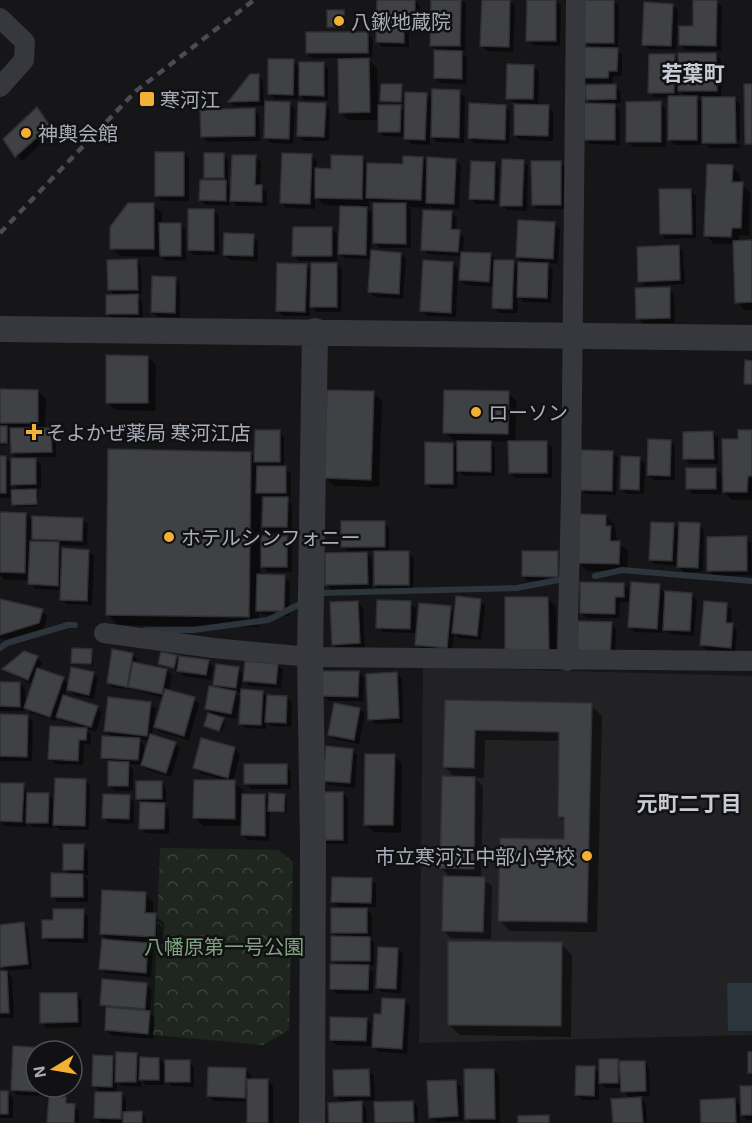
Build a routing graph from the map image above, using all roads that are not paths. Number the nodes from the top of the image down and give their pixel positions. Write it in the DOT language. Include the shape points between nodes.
graph roads {
  1 [pos="576,0"];
  2 [pos="0,18"];
  3 [pos="0,87"];
  4 [pos="0,329"];
  5 [pos="315,331"];
  6 [pos="573,336"];
  7 [pos="752,338"];
  8 [pos="104,633"];
  9 [pos="310,657"];
  10 [pos="567,661"];
  11 [pos="752,661"];
  12 [pos="312,1123"];
  1 -- 6 [label="street"];
  2 -- 3 [label="street" via="25,42 24,60"];
  4 -- 5 [label="street"];
  5 -- 6 [label="street"];
  5 -- 9 [label="street"];
  6 -- 7 [label="street"];
  6 -- 10 [label="street"];
  8 -- 9 [label="street"];
  9 -- 10 [label="street"];
  9 -- 12 [label="street"];
  10 -- 11 [label="street"];
}
